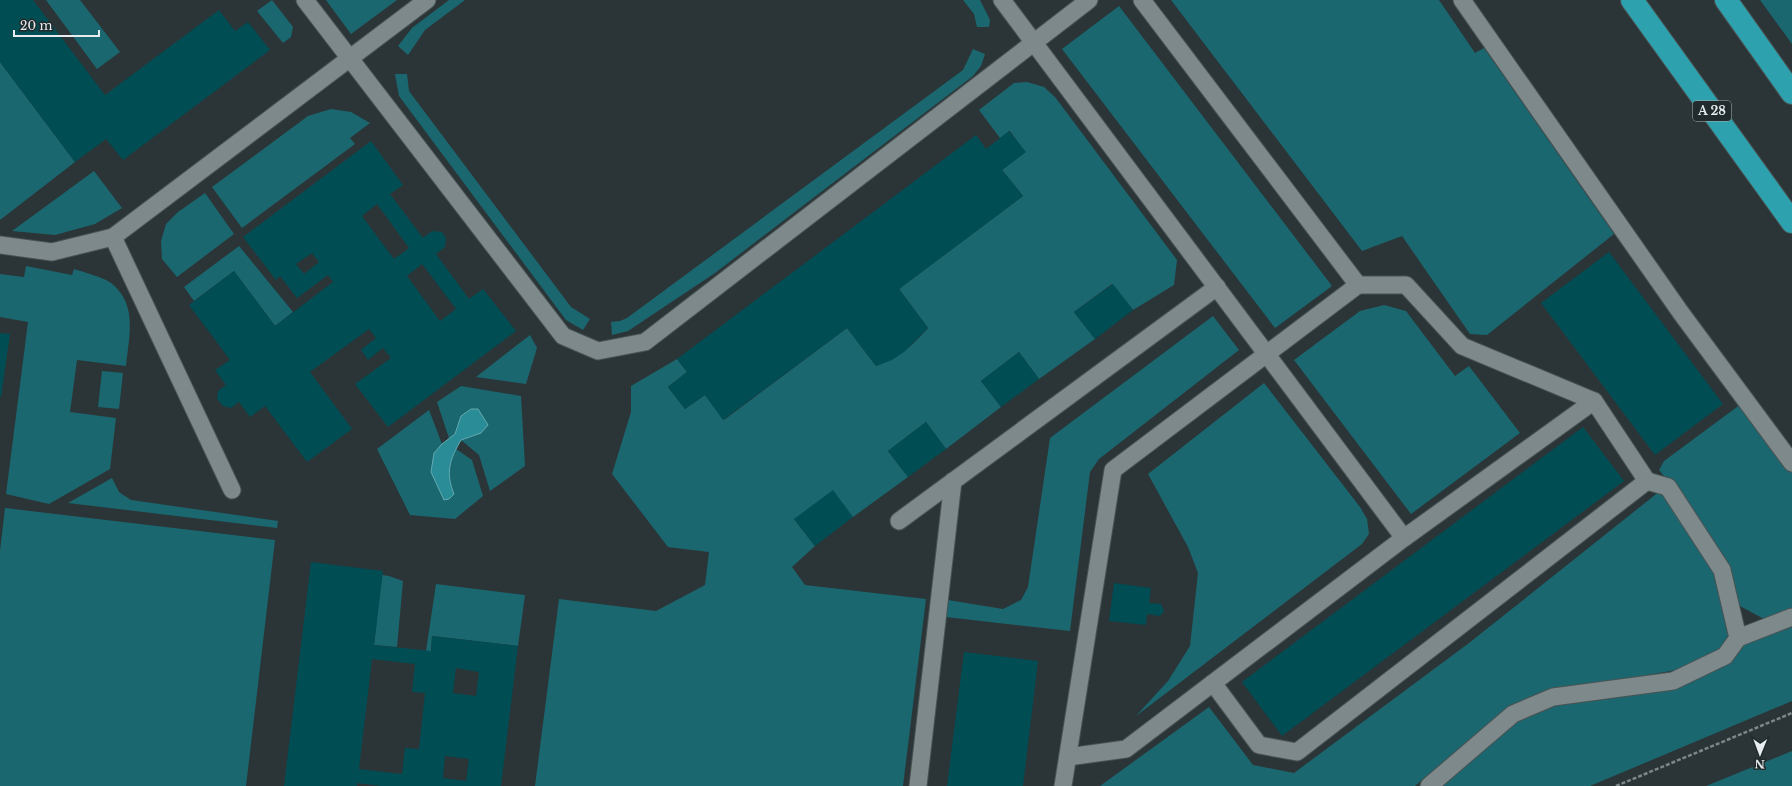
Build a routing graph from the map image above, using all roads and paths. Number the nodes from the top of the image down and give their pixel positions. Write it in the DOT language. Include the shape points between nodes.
graph roads {
  1 [pos="305,0"];
  2 [pos="428,0"];
  3 [pos="1002,0"];
  4 [pos="1089,0"];
  5 [pos="1142,0"];
  6 [pos="1462,0"];
  7 [pos="1632,0"];
  8 [pos="1726,0"];
  9 [pos="1034,43"];
  10 [pos="350,59"];
  11 [pos="1792,93"];
  12 [pos="1792,222"];
  13 [pos="113,237"];
  14 [pos="0,245"];
  15 [pos="1358,285"];
  16 [pos="1217,287"];
  17 [pos="1267,354"];
  18 [pos="1594,401"];
  19 [pos="1792,463"];
  20 [pos="953,481"];
  21 [pos="1647,481"];
  22 [pos="232,490"];
  23 [pos="899,521"];
  24 [pos="1404,538"];
  25 [pos="1792,617"];
  26 [pos="1738,638"];
  27 [pos="1213,683"];
  28 [pos="1792,713"];
  29 [pos="1068,757"];
  30 [pos="918,786"];
  31 [pos="1063,786"];
  32 [pos="1429,786"];
  33 [pos="1616,786"];
  1 -- 10 [label="lane"];
  2 -- 10 [label="lane"];
  3 -- 9 [label="lane"];
  4 -- 9 [label="lane"];
  5 -- 15 [label="lane"];
  6 -- 19 [label="lane" via="1681,313"];
  7 -- 12 [label="highway, A 28"];
  8 -- 11 [label="highway"];
  9 -- 10 [label="lane" via="645,342 598,351 563,336"];
  9 -- 16 [label="lane"];
  10 -- 13 [label="lane"];
  13 -- 14 [label="lane" via="52,252"];
  13 -- 22 [label="lane"];
  15 -- 17 [label="lane"];
  15 -- 18 [label="lane" via="1406,285 1462,346"];
  16 -- 17 [label="lane"];
  16 -- 20 [label="lane"];
  17 -- 24 [label="lane"];
  17 -- 29 [label="lane" via="1113,470"];
  18 -- 21 [label="lane"];
  18 -- 24 [label="lane"];
  20 -- 23 [label="lane"];
  20 -- 30 [label="lane"];
  21 -- 26 [label="lane" via="1668,487 1722,570"];
  21 -- 27 [label="lane" via="1297,752 1259,746"];
  24 -- 27 [label="lane"];
  25 -- 26 [label="lane"];
  26 -- 32 [label="lane" via="1725,656 1673,680 1553,698 1513,714"];
  27 -- 29 [label="lane" via="1126,749"];
  28 -- 33 [label="path"];
  29 -- 31 [label="lane"];
}
